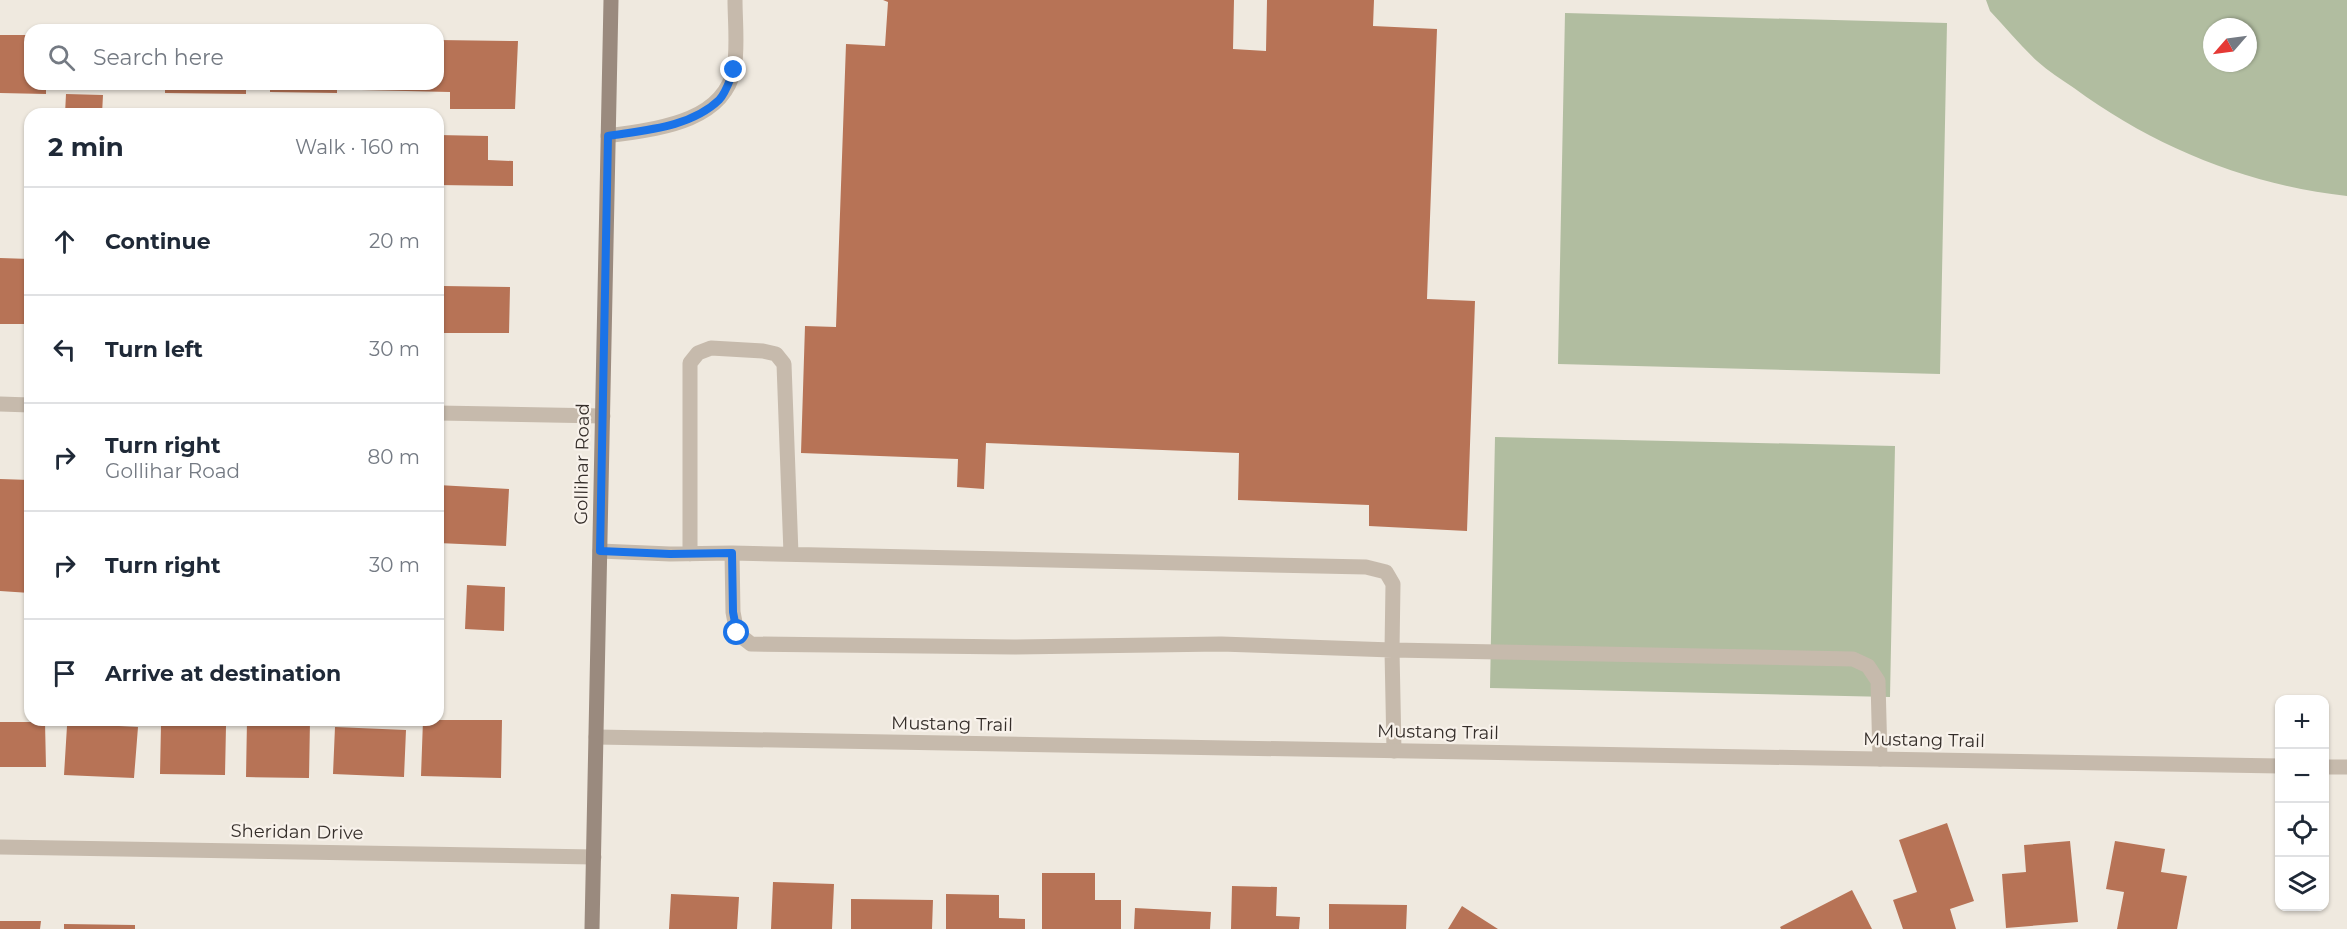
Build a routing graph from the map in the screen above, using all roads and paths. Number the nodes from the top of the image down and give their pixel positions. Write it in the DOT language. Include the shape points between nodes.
graph roads {
  1 [pos="611,0"];
  2 [pos="735,0"];
  3 [pos="608,136"];
  4 [pos="0,404"];
  5 [pos="24,405"];
  6 [pos="444,413"];
  7 [pos="603,416"];
  8 [pos="600,551"];
  9 [pos="732,553"];
  10 [pos="690,554"];
  11 [pos="790,554"];
  12 [pos="1392,650"];
  13 [pos="596,737"];
  14 [pos="1394,751"];
  15 [pos="1880,759"];
  16 [pos="2275,766"];
  17 [pos="2329,766"];
  18 [pos="2347,767"];
  19 [pos="0,847"];
  20 [pos="594,856"];
  21 [pos="592,929"];
  1 -- 3 [label="street, Gollihar Road"];
  2 -- 3 [label="street" via="734,70 720,99 689,119"];
  3 -- 7 [label="street, Gollihar Road"];
  4 -- 5 [label="street"];
  6 -- 7 [label="street"];
  7 -- 8 [label="street, Gollihar Road"];
  8 -- 10 [label="street"];
  8 -- 13 [label="street, Gollihar Road"];
  9 -- 10 [label="street"];
  9 -- 11 [label="street"];
  9 -- 12 [label="street" via="737,633 751,644 1221,644"];
  10 -- 11 [label="street" via="690,363 698,352 711,348 763,351 776,354 784,364"];
  11 -- 12 [label="street" via="1366,567 1386,572 1394,584"];
  12 -- 14 [label="street"];
  12 -- 15 [label="street" via="1853,659 1868,666 1878,681"];
  13 -- 14 [label="street, Mustang Trail"];
  13 -- 20 [label="street, Gollihar Road"];
  14 -- 15 [label="street, Mustang Trail"];
  15 -- 16 [label="street, Mustang Trail"];
  17 -- 18 [label="street"];
  19 -- 20 [label="street, Sheridan Drive"];
  20 -- 21 [label="street, Gollihar Road"];
}
